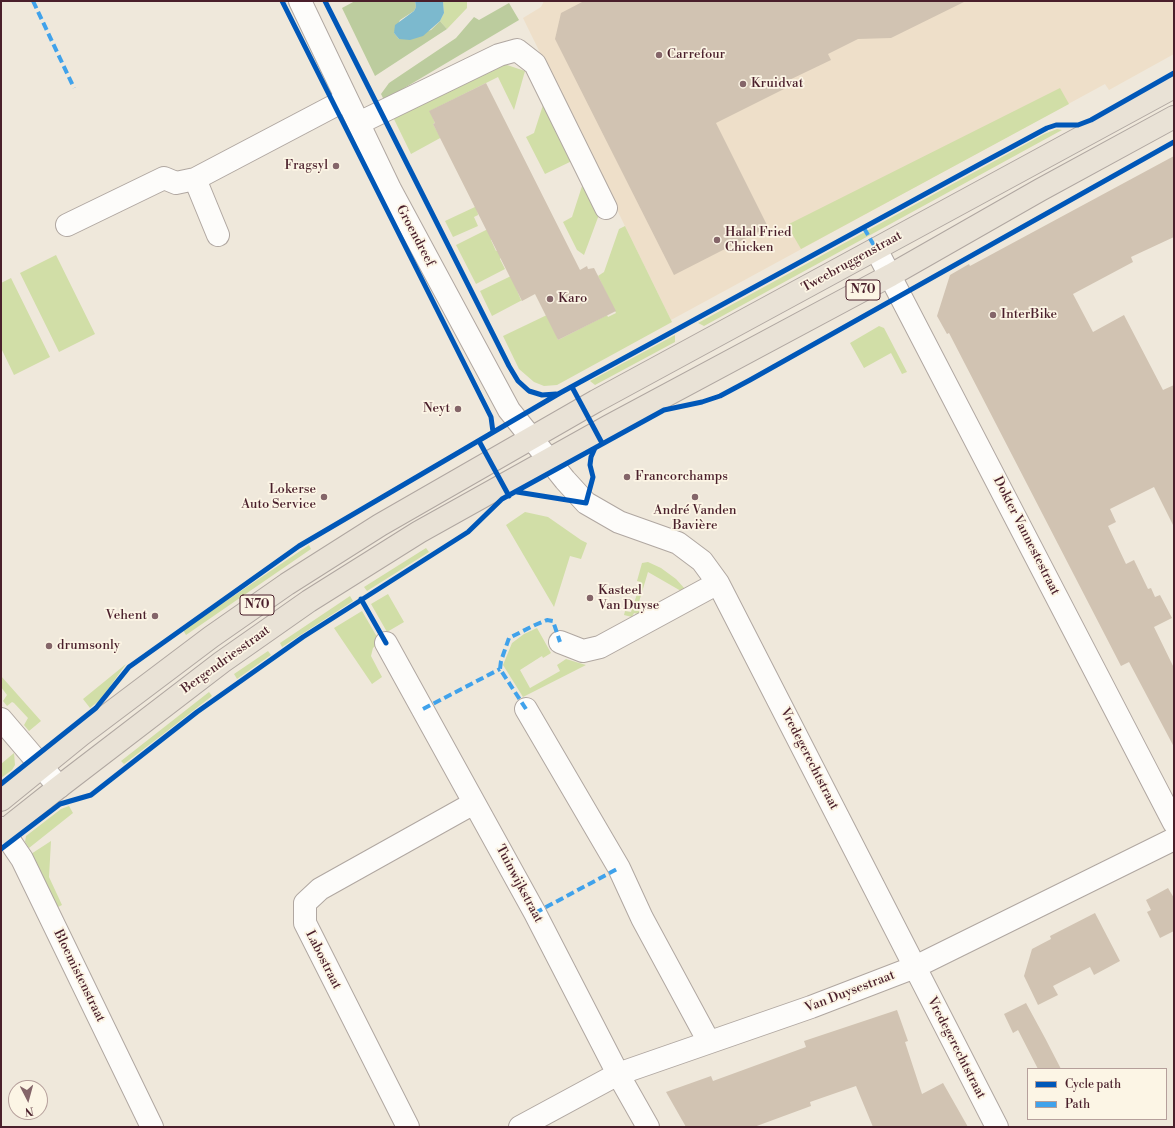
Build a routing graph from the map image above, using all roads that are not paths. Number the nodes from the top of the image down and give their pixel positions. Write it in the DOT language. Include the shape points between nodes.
graph roads {
  1 [pos="300,1"];
  2 [pos="1174,87"];
  3 [pos="347,99"];
  4 [pos="1174,117"];
  5 [pos="359,123"];
  6 [pos="195,179"];
  7 [pos="606,208"];
  8 [pos="67,224"];
  9 [pos="218,235"];
  10 [pos="876,249"];
  11 [pos="891,275"];
  12 [pos="531,437"];
  13 [pos="550,460"];
  14 [pos="718,583"];
  15 [pos="560,642"];
  16 [pos="386,643"];
  17 [pos="526,709"];
  18 [pos="1,719"];
  19 [pos="42,767"];
  20 [pos="59,787"];
  21 [pos="1,800"];
  22 [pos="474,803"];
  23 [pos="1174,824"];
  24 [pos="2,831"];
  25 [pos="1174,839"];
  26 [pos="915,967"];
  27 [pos="709,1042"];
  28 [pos="618,1074"];
  29 [pos="152,1127"];
  30 [pos="408,1127"];
  31 [pos="520,1127"];
  32 [pos="648,1127"];
  33 [pos="997,1127"];
  1 -- 3 [label="street, Groendreef"];
  2 -- 10 [label="main road, Tweebruggenstraat / N70"];
  3 -- 5 [label="street, Groendreef"];
  3 -- 6 [label="street"];
  4 -- 11 [label="main road, N70"];
  5 -- 7 [label="street" via="499,55 517,50 534,64"];
  5 -- 12 [label="street, Groendreef" via="390,189 510,410"];
  6 -- 8 [label="street" via="176,183 164,178"];
  6 -- 9 [label="street"];
  10 -- 11 [label="street, Dokter Vannestestraat"];
  10 -- 12 [label="main road, Tweebruggenstraat / N70"];
  11 -- 13 [label="main road, N70"];
  11 -- 23 [label="street, Dokter Vannestestraat"];
  12 -- 13 [label="street, Groendreef"];
  12 -- 19 [label="main road, Bergendriesstraat / N70" via="380,525 287,584 162,673"];
  13 -- 14 [label="street, Vredegerechtstraat" via="586,503 619,522 678,542 702,561"];
  13 -- 20 [label="main road, Bergendriesstraat / N70" via="419,532 310,601 222,662"];
  14 -- 15 [label="street" via="600,647 582,651"];
  14 -- 26 [label="street, Vredegerechtstraat"];
  16 -- 22 [label="street, Tuinwijkstraat"];
  17 -- 27 [label="street" via="618,868"];
  18 -- 19 [label="street"];
  19 -- 20 [label="street"];
  19 -- 21 [label="main road, Bergendriesstraat / N70"];
  20 -- 24 [label="main road, Bergendriesstraat / N70"];
  22 -- 28 [label="street, Tuinwijkstraat" via="535,913"];
  22 -- 30 [label="street, Labostraat" via="320,889 305,903 305,923"];
  24 -- 29 [label="street, Bloemistenstraat" via="22,859"];
  25 -- 26 [label="street, Van Duysestraat"];
  26 -- 27 [label="street, Van Duysestraat" via="811,1007"];
  26 -- 33 [label="street, Vredegerechtstraat"];
  27 -- 28 [label="street, Van Duysestraat"];
  28 -- 31 [label="street, Van Duysestraat"];
  28 -- 32 [label="street, Tuinwijkstraat"];
}
